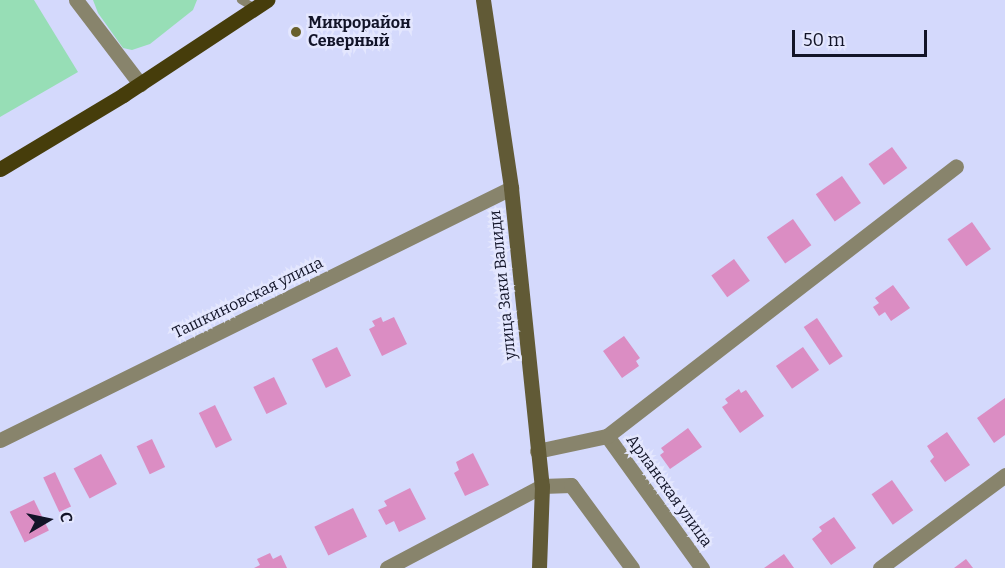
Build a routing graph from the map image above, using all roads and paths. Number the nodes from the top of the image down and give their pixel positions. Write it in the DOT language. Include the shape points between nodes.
graph roads {
  1 [pos="76,0"];
  2 [pos="241,0"];
  3 [pos="483,0"];
  4 [pos="261,4"];
  5 [pos="140,84"];
  6 [pos="956,166"];
  7 [pos="0,169"];
  8 [pos="511,188"];
  9 [pos="607,436"];
  10 [pos="0,440"];
  11 [pos="537,451"];
  12 [pos="1005,475"];
  13 [pos="542,486"];
  14 [pos="387,568"];
  15 [pos="539,568"];
  16 [pos="632,568"];
  17 [pos="702,568"];
  18 [pos="880,568"];
  1 -- 5 [label="street"];
  2 -- 4 [label="lane"];
  3 -- 8 [label="street, улица Заки Валиди"];
  4 -- 5 [label="main road"];
  5 -- 7 [label="main road"];
  6 -- 9 [label="street"];
  8 -- 10 [label="street, Ташкиновская улица"];
  8 -- 11 [label="street, улица Заки Валиди"];
  9 -- 11 [label="street"];
  9 -- 17 [label="street, Арланская улица"];
  11 -- 13 [label="street, улица Заки Валиди"];
  12 -- 18 [label="street"];
  13 -- 14 [label="street"];
  13 -- 15 [label="street, улица Заки Валиди"];
  13 -- 16 [label="street" via="571,485"];
}
